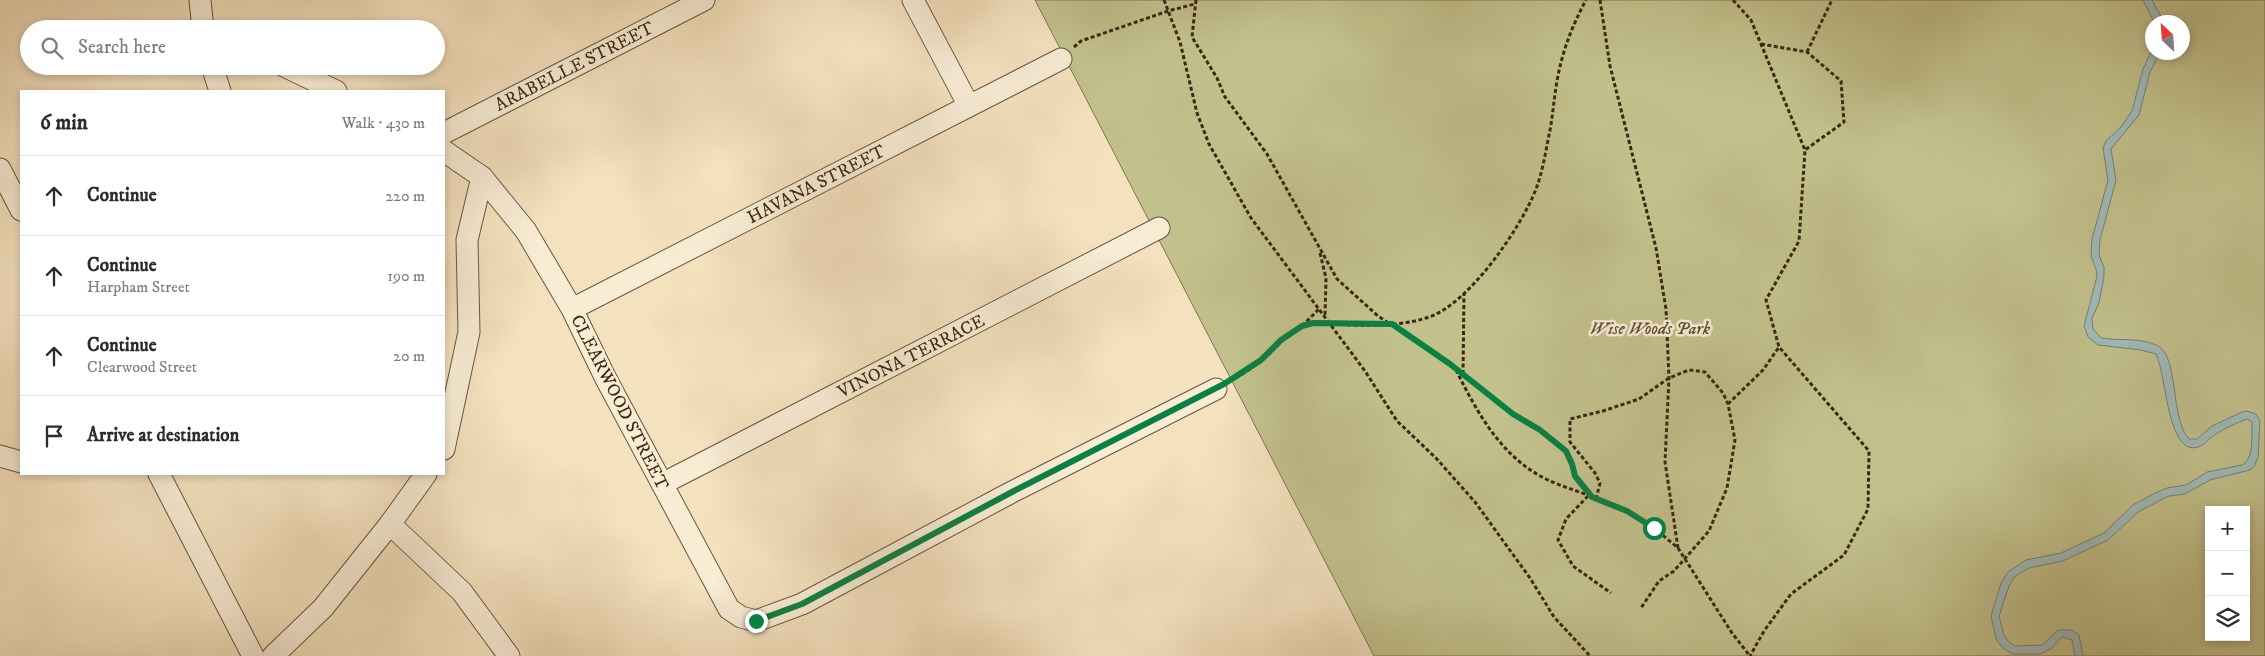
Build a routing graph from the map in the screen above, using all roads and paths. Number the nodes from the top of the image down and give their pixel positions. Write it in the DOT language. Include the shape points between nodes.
graph roads {
  1 [pos="200,0"];
  2 [pos="704,0"];
  3 [pos="913,0"];
  4 [pos="1164,0"];
  5 [pos="1586,0"];
  6 [pos="1600,0"];
  7 [pos="1733,0"];
  8 [pos="1832,0"];
  9 [pos="1196,2"];
  10 [pos="1168,11"];
  11 [pos="202,20"];
  12 [pos="1761,44"];
  13 [pos="1806,52"];
  14 [pos="1061,59"];
  15 [pos="215,75"];
  16 [pos="303,75"];
  17 [pos="220,90"];
  18 [pos="334,90"];
  19 [pos="969,106"];
  20 [pos="445,131"];
  21 [pos="1805,150"];
  22 [pos="445,152"];
  23 [pos="0,169"];
  24 [pos="482,176"];
  25 [pos="20,208"];
  26 [pos="1160,228"];
  27 [pos="1319,249"];
  28 [pos="1464,293"];
  29 [pos="572,309"];
  30 [pos="1319,309"];
  31 [pos="1325,317"];
  32 [pos="1330,324"];
  33 [pos="1392,324"];
  34 [pos="1302,326"];
  35 [pos="1779,347"];
  36 [pos="1455,368"];
  37 [pos="1463,374"];
  38 [pos="1669,378"];
  39 [pos="1216,388"];
  40 [pos="1728,404"];
  41 [pos="445,444"];
  42 [pos="0,456"];
  43 [pos="20,462"];
  44 [pos="160,475"];
  45 [pos="425,475"];
  46 [pos="662,484"];
  47 [pos="1592,497"];
  48 [pos="390,524"];
  49 [pos="1678,548"];
  50 [pos="1685,558"];
  51 [pos="1611,593"];
  52 [pos="1641,608"];
  53 [pos="253,656"];
  54 [pos="273,656"];
  55 [pos="509,656"];
  56 [pos="1590,656"];
  57 [pos="1750,656"];
  1 -- 11 [label="street"];
  2 -- 20 [label="street, ARABELLE STREET"];
  3 -- 19 [label="street"];
  4 -- 10 [label="path"];
  5 -- 28 [label="path" via="1573,23 1562,57 1537,188 1520,223"];
  6 -- 38 [label="path" via="1610,66 1656,248 1666,309"];
  7 -- 12 [label="path" via="1751,20"];
  8 -- 13 [label="path"];
  9 -- 10 [label="path"];
  9 -- 27 [label="path" via="1192,38 1225,97 1267,154"];
  10 -- 14 [label="path" via="1081,41"];
  10 -- 30 [label="path" via="1180,42 1208,144 1251,218"];
  12 -- 13 [label="path"];
  12 -- 21 [label="path"];
  13 -- 21 [label="path" via="1841,81 1844,122"];
  14 -- 19 [label="street, HAVANA STREET"];
  15 -- 17 [label="street"];
  16 -- 18 [label="street"];
  19 -- 29 [label="street, HAVANA STREET"];
  21 -- 35 [label="path" via="1799,241 1766,300"];
  22 -- 24 [label="street, CLEARWOOD STREET"];
  23 -- 25 [label="street"];
  24 -- 29 [label="street, CLEARWOOD STREET" via="526,231"];
  24 -- 41 [label="street" via="466,240 469,332"];
  26 -- 46 [label="street, VINONA TERRACE"];
  27 -- 31 [label="path" via="1326,278"];
  27 -- 33 [label="path" via="1338,279 1378,316"];
  28 -- 33 [label="path" via="1442,312"];
  28 -- 37 [label="path"];
  29 -- 46 [label="street, CLEARWOOD STREET"];
  30 -- 31 [label="path"];
  30 -- 34 [label="path"];
  31 -- 32 [label="path"];
  32 -- 33 [label="path"];
  32 -- 34 [label="path"];
  32 -- 56 [label="path" via="1397,421 1475,502 1554,617"];
  33 -- 36 [label="path"];
  34 -- 39 [label="path" via="1237,378"];
  35 -- 40 [label="path" via="1763,370"];
  35 -- 57 [label="path" via="1869,451 1868,509 1844,555 1791,594"];
  36 -- 37 [label="path"];
  36 -- 47 [label="path" via="1472,404 1494,436 1519,461 1545,479"];
  37 -- 47 [label="path" via="1566,451 1575,476"];
  38 -- 40 [label="path" via="1689,370 1705,372"];
  38 -- 47 [label="path" via="1639,399 1570,420 1570,442 1600,483"];
  38 -- 49 [label="path" via="1665,462"];
  39 -- 46 [label="street, CLEARWOOD STREET" via="802,604 756,621 729,609"];
  40 -- 50 [label="path" via="1735,440 1727,488 1709,531"];
  42 -- 43 [label="street"];
  44 -- 53 [label="street"];
  45 -- 48 [label="street"];
  47 -- 49 [label="path" via="1627,511"];
  47 -- 51 [label="path" via="1566,519 1558,540 1573,566"];
  48 -- 54 [label="street" via="323,608"];
  48 -- 55 [label="street" via="462,592"];
  49 -- 50 [label="path"];
  50 -- 52 [label="path" via="1659,581"];
  50 -- 57 [label="path"];
}
